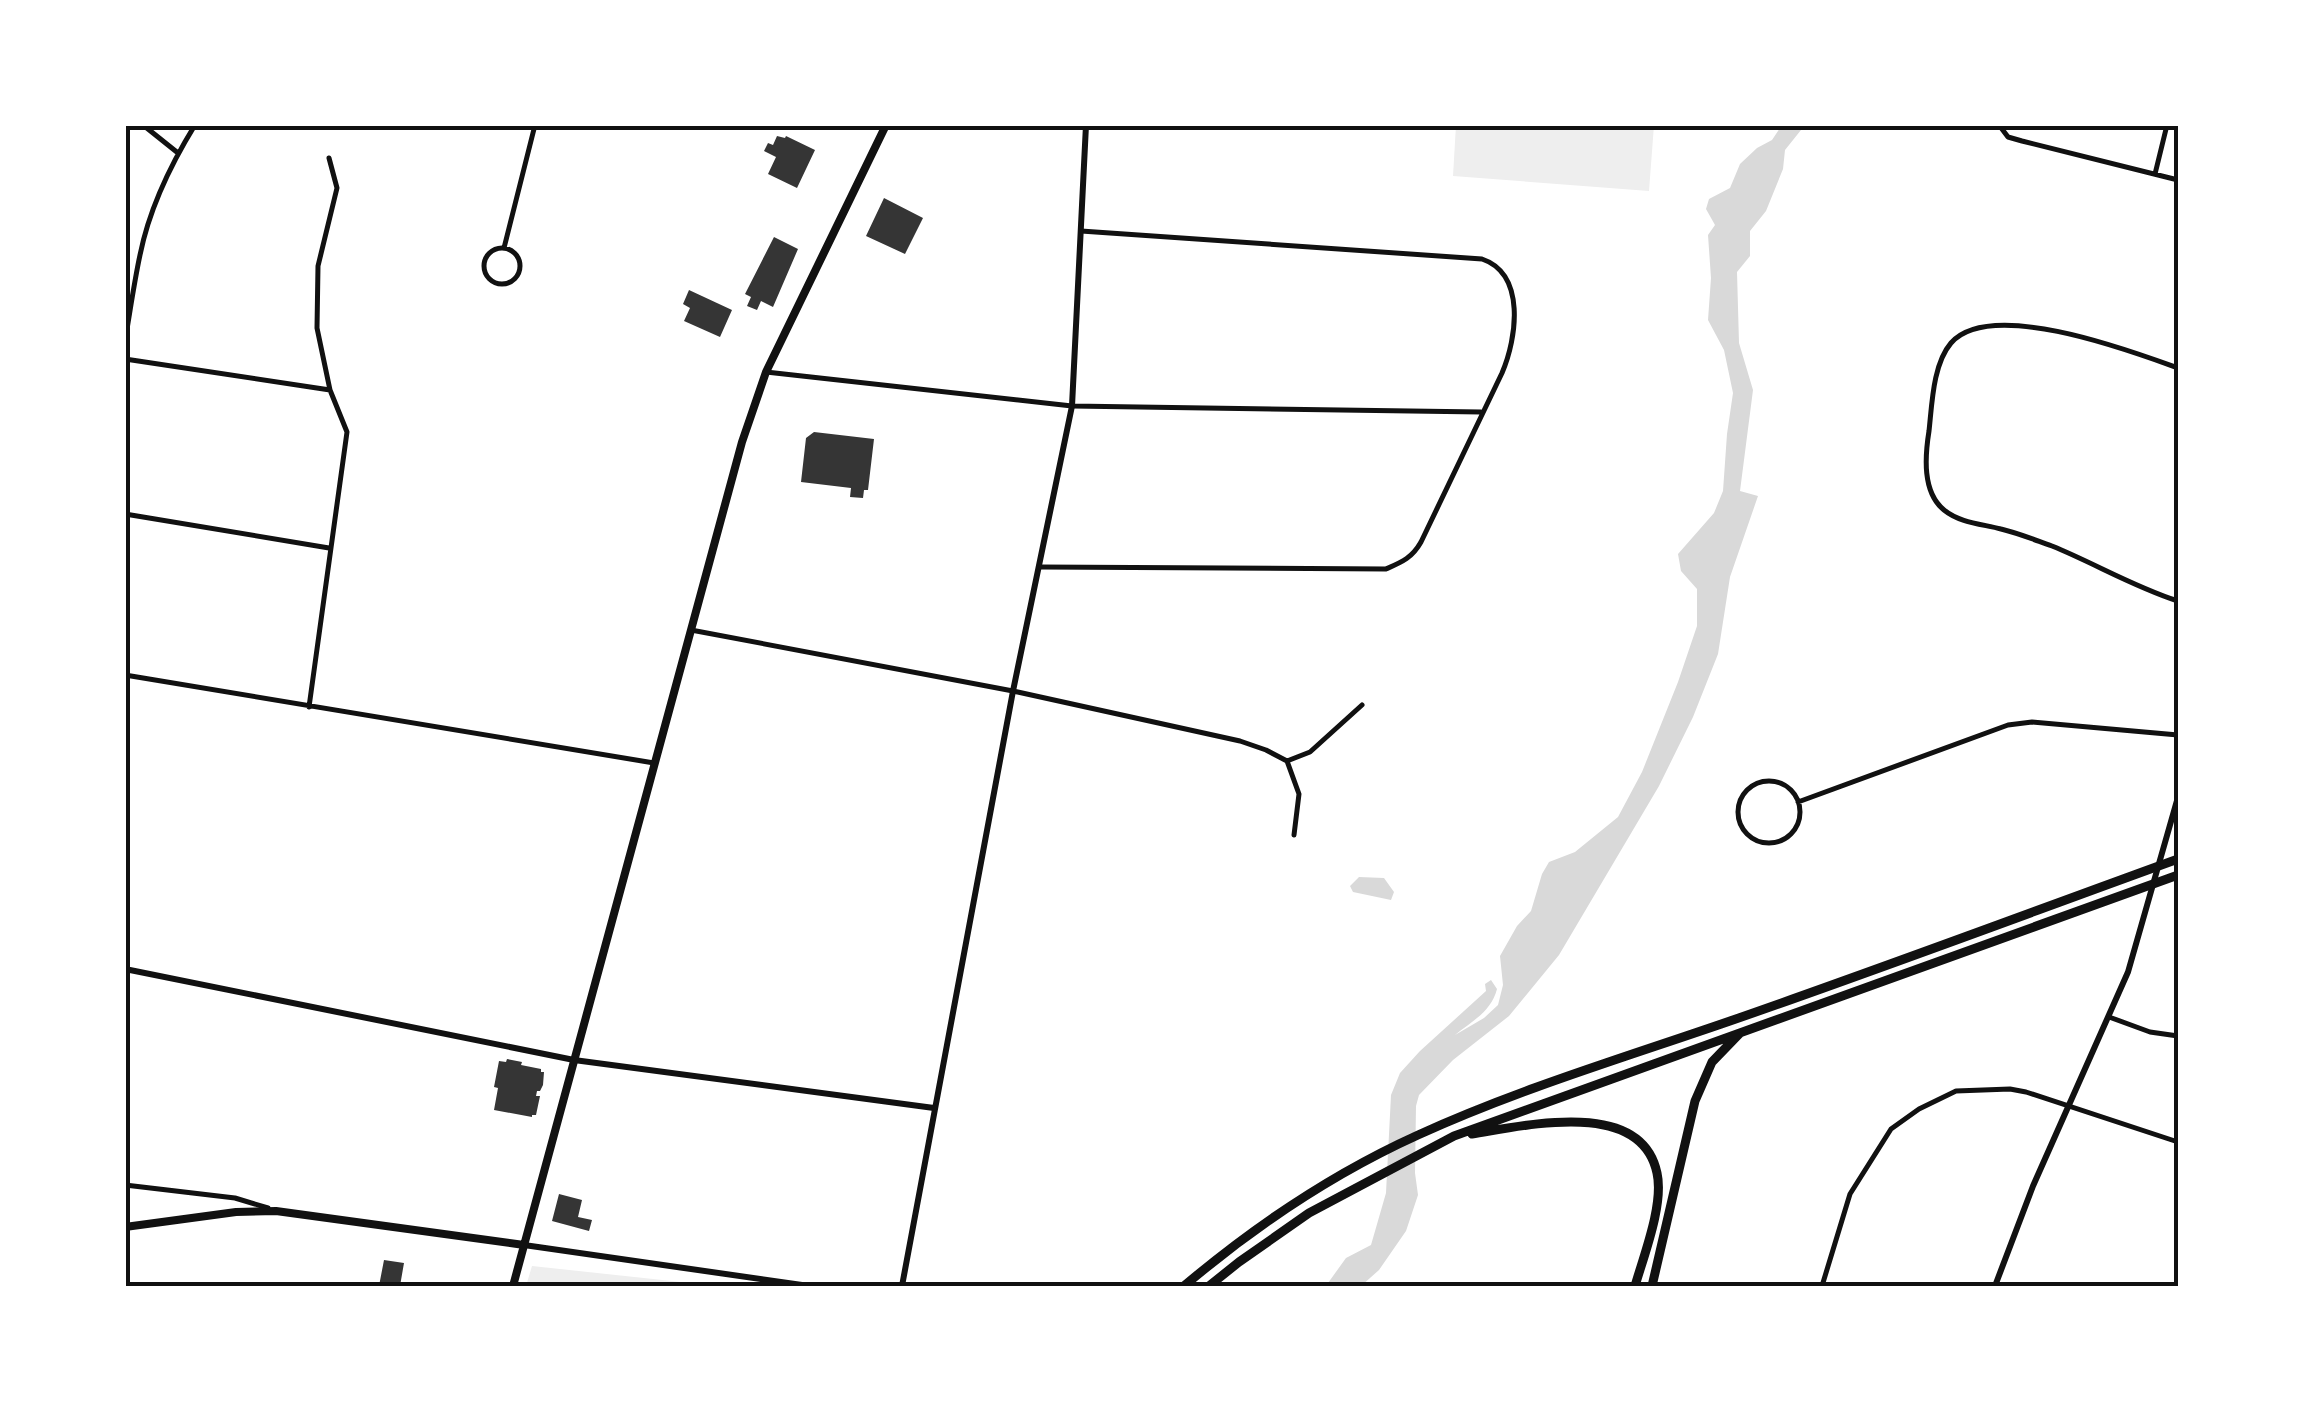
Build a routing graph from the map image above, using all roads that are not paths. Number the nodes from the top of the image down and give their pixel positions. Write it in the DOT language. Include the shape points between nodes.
graph roads {
  1 [pos="143,125"];
  2 [pos="195,125"];
  3 [pos="535,125"];
  4 [pos="886,125"];
  5 [pos="1086,125"];
  6 [pos="1999,125"];
  7 [pos="2167,125"];
  8 [pos="178,153"];
  9 [pos="328,158"];
  10 [pos="2154,174"];
  11 [pos="2178,180"];
  12 [pos="1081,231"];
  13 [pos="504,248"];
  14 [pos="125,341"];
  15 [pos="125,359"];
  16 [pos="2178,368"];
  17 [pos="766,372"];
  18 [pos="330,390"];
  19 [pos="1072,406"];
  20 [pos="1482,412"];
  21 [pos="125,514"];
  22 [pos="330,548"];
  23 [pos="1040,567"];
  24 [pos="2178,601"];
  25 [pos="691,630"];
  26 [pos="125,675"];
  27 [pos="1014,692"];
  28 [pos="1362,705"];
  29 [pos="309,706"];
  30 [pos="2178,735"];
  31 [pos="1288,761"];
  32 [pos="654,763"];
  33 [pos="2178,797"];
  34 [pos="1798,802"];
  35 [pos="1294,835"];
  36 [pos="2178,859"];
  37 [pos="2178,875"];
  38 [pos="125,970"];
  39 [pos="2109,1017"];
  40 [pos="1742,1031"];
  41 [pos="2178,1036"];
  42 [pos="574,1060"];
  43 [pos="2068,1105"];
  44 [pos="934,1108"];
  45 [pos="1454,1136"];
  46 [pos="2178,1142"];
  47 [pos="125,1185"];
  48 [pos="276,1210"];
  49 [pos="125,1216"];
  50 [pos="127,1226"];
  51 [pos="524,1245"];
  52 [pos="513,1286"];
  53 [pos="808,1286"];
  54 [pos="902,1286"];
  55 [pos="1184,1286"];
  56 [pos="1209,1286"];
  57 [pos="1635,1286"];
  58 [pos="1652,1286"];
  59 [pos="1822,1286"];
  60 [pos="1995,1286"];
  1 -- 8 [label="street"];
  2 -- 8 [label="street"];
  3 -- 13 [label="street"];
  4 -- 17 [label="main road"];
  5 -- 12 [label="street"];
  6 -- 10 [label="street" via="2008,137"];
  7 -- 10 [label="street"];
  8 -- 14 [label="street" via="140,252"];
  9 -- 18 [label="street" via="337,188 318,266 317,328"];
  10 -- 11 [label="street"];
  12 -- 19 [label="street"];
  12 -- 20 [label="street" via="1492,262 1506,274 1514,298 1507,362"];
  13 -- 13 [label="street" via="515,253 520,270 502,285 486,276 483,265 488,254"];
  15 -- 18 [label="street"];
  16 -- 24 [label="street" via="2062,331 1977,328 1952,342 1938,371 1926,465 1934,500 1958,518 2053,547"];
  17 -- 19 [label="street"];
  17 -- 25 [label="main road"];
  18 -- 22 [label="street" via="347,432"];
  19 -- 20 [label="street"];
  19 -- 23 [label="street"];
  20 -- 23 [label="street" via="1421,542 1409,559 1386,569"];
  21 -- 22 [label="street"];
  22 -- 29 [label="street"];
  23 -- 27 [label="street"];
  25 -- 27 [label="street"];
  25 -- 32 [label="main road"];
  26 -- 29 [label="street"];
  27 -- 31 [label="street" via="1240,741"];
  27 -- 44 [label="street"];
  28 -- 31 [label="street" via="1310,752"];
  29 -- 32 [label="street"];
  30 -- 34 [label="street" via="2008,725"];
  31 -- 35 [label="street" via="1299,794"];
  32 -- 42 [label="main road"];
  33 -- 39 [label="street"];
  34 -- 34 [label="street" via="1779,782 1760,782 1740,800 1738,818 1753,839 1779,841 1796,828"];
  36 -- 55 [label="highway" via="1551,1081 1420,1134 1284,1210"];
  37 -- 40 [label="highway"];
  38 -- 42 [label="street"];
  39 -- 41 [label="street"];
  39 -- 43 [label="street"];
  40 -- 45 [label="highway"];
  40 -- 58 [label="highway" via="1712,1062 1695,1101"];
  42 -- 44 [label="street"];
  42 -- 51 [label="main road"];
  43 -- 46 [label="street"];
  43 -- 59 [label="street" via="2010,1089 1956,1092 1892,1128 1850,1194"];
  43 -- 60 [label="street"];
  44 -- 54 [label="street"];
  45 -- 56 [label="highway" via="1309,1213"];
  45 -- 57 [label="highway" via="1569,1122 1630,1133 1657,1172 1654,1221"];
  47 -- 48 [label="street" via="235,1198"];
  48 -- 50 [label="main road"];
  48 -- 51 [label="main road"];
  49 -- 50 [label="street"];
  51 -- 52 [label="main road"];
  51 -- 53 [label="street"];
}
